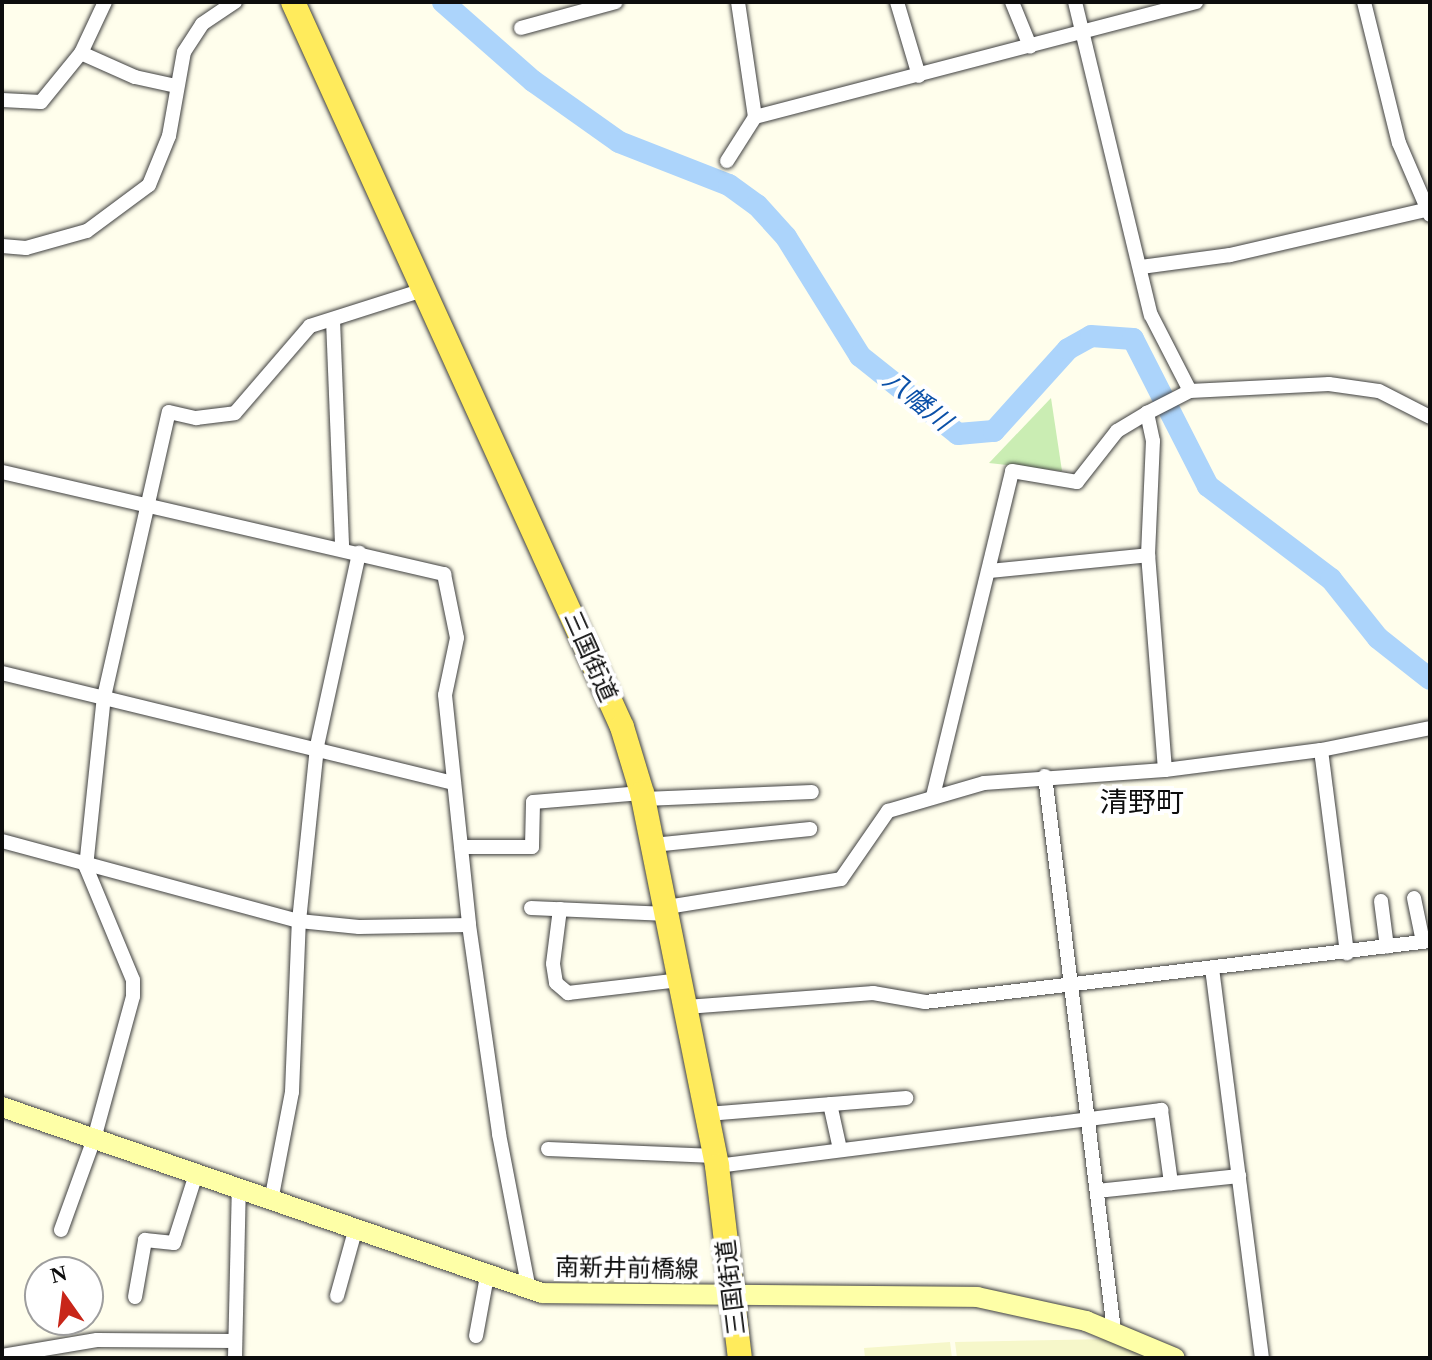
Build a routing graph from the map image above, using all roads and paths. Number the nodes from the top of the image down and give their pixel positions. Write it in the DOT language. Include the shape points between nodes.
graph roads {
  1 [pos="105,2"];
  2 [pos="204,2"];
  3 [pos="234,2"];
  4 [pos="293,2"];
  5 [pos="616,2"];
  6 [pos="738,2"];
  7 [pos="897,2"];
  8 [pos="1012,2"];
  9 [pos="1075,2"];
  10 [pos="1196,2"];
  11 [pos="1364,2"];
  12 [pos="574,8"];
  13 [pos="212,16"];
  14 [pos="521,28"];
  15 [pos="1082,33"];
  16 [pos="1030,46"];
  17 [pos="81,53"];
  18 [pos="919,76"];
  19 [pos="176,86"];
  20 [pos="2,100"];
  21 [pos="755,117"];
  22 [pos="727,161"];
  23 [pos="1429,211"];
  24 [pos="2,246"];
  25 [pos="1141,267"];
  26 [pos="423,290"];
  27 [pos="333,320"];
  28 [pos="1190,391"];
  29 [pos="1151,411"];
  30 [pos="1428,421"];
  31 [pos="2,472"];
  32 [pos="150,505"];
  33 [pos="342,549"];
  34 [pos="359,553"];
  35 [pos="1148,555"];
  36 [pos="989,571"];
  37 [pos="2,673"];
  38 [pos="104,697"];
  39 [pos="1430,728"];
  40 [pos="317,746"];
  41 [pos="1321,750"];
  42 [pos="1165,770"];
  43 [pos="1045,776"];
  44 [pos="454,783"];
  45 [pos="812,792"];
  46 [pos="643,796"];
  47 [pos="933,796"];
  48 [pos="810,829"];
  49 [pos="2,841"];
  50 [pos="653,845"];
  51 [pos="461,847"];
  52 [pos="86,867"];
  53 [pos="1414,898"];
  54 [pos="1381,901"];
  55 [pos="531,908"];
  56 [pos="560,909"];
  57 [pos="667,910"];
  58 [pos="299,921"];
  59 [pos="469,925"];
  60 [pos="1426,942"];
  61 [pos="1387,947"];
  62 [pos="1347,953"];
  63 [pos="1212,968"];
  64 [pos="681,980"];
  65 [pos="1070,983"];
  66 [pos="686,1007"];
  67 [pos="906,1098"];
  68 [pos="830,1104"];
  69 [pos="2,1107"];
  70 [pos="707,1114"];
  71 [pos="1089,1119"];
  72 [pos="94,1139"];
  73 [pos="548,1149"];
  74 [pos="840,1149"];
  75 [pos="716,1161"];
  76 [pos="196,1174"];
  77 [pos="1239,1176"];
  78 [pos="1171,1183"];
  79 [pos="239,1188"];
  80 [pos="1097,1191"];
  81 [pos="271,1201"];
  82 [pos="61,1230"];
  83 [pos="355,1231"];
  84 [pos="487,1276"];
  85 [pos="529,1290"];
  86 [pos="337,1296"];
  87 [pos="135,1297"];
  88 [pos="734,1297"];
  89 [pos="1114,1331"];
  90 [pos="476,1336"];
  91 [pos="234,1341"];
  92 [pos="158,1342"];
  93 [pos="2,1356"];
  94 [pos="158,1358"];
  95 [pos="235,1358"];
  96 [pos="740,1358"];
  97 [pos="1175,1358"];
  98 [pos="1262,1358"];
  1 -- 17 [label="street"];
  2 -- 13 [label="street"];
  3 -- 13 [label="street"];
  4 -- 26 [label="main road, 三国街道"];
  5 -- 12 [label="street"];
  6 -- 21 [label="street"];
  7 -- 18 [label="street"];
  8 -- 16 [label="street"];
  9 -- 15 [label="street"];
  10 -- 15 [label="street"];
  11 -- 23 [label="street" via="1399,143"];
  12 -- 14 [label="street"];
  13 -- 19 [label="street" via="184,52"];
  15 -- 16 [label="street"];
  15 -- 25 [label="street"];
  16 -- 18 [label="street"];
  17 -- 19 [label="street" via="135,77"];
  17 -- 20 [label="street" via="41,102"];
  18 -- 21 [label="street"];
  19 -- 24 [label="street" via="161,162 133,201 87,231 26,248"];
  21 -- 22 [label="street"];
  23 -- 25 [label="street" via="1230,255"];
  25 -- 28 [label="street" via="1151,315"];
  26 -- 27 [label="street"];
  26 -- 46 [label="main road, 三国街道" via="622,727"];
  27 -- 32 [label="street" via="310,326 257,394 235,413 196,418 169,412"];
  27 -- 33 [label="street"];
  28 -- 29 [label="street"];
  28 -- 30 [label="street" via="1329,384 1379,391"];
  29 -- 35 [label="street"];
  29 -- 36 [label="street" via="1117,431 1077,482 1012,471"];
  31 -- 32 [label="street"];
  32 -- 33 [label="street"];
  32 -- 38 [label="street"];
  33 -- 34 [label="street"];
  34 -- 40 [label="street"];
  34 -- 44 [label="street" via="444,574 457,638 445,695"];
  35 -- 36 [label="street"];
  35 -- 42 [label="street"];
  36 -- 47 [label="street"];
  37 -- 38 [label="street"];
  38 -- 40 [label="street"];
  38 -- 52 [label="street"];
  39 -- 41 [label="street"];
  40 -- 44 [label="street"];
  40 -- 58 [label="street"];
  41 -- 42 [label="street"];
  41 -- 62 [label="street"];
  42 -- 43 [label="street"];
  43 -- 47 [label="street"];
  43 -- 65 [label="street"];
  44 -- 51 [label="street"];
  45 -- 46 [label="street"];
  46 -- 50 [label="main road, 三国街道"];
  46 -- 51 [label="street" via="533,802 532,847"];
  47 -- 57 [label="street" via="888,811 841,879"];
  48 -- 50 [label="street"];
  49 -- 52 [label="street"];
  50 -- 57 [label="main road, 三国街道"];
  51 -- 59 [label="street"];
  52 -- 58 [label="street"];
  52 -- 72 [label="street" via="133,980"];
  53 -- 60 [label="street"];
  54 -- 61 [label="street"];
  55 -- 56 [label="street"];
  56 -- 57 [label="street"];
  56 -- 64 [label="street" via="553,964 556,983 568,993"];
  57 -- 64 [label="main road, 三国街道"];
  58 -- 59 [label="street" via="359,927"];
  58 -- 81 [label="street" via="292,1092"];
  59 -- 85 [label="street" via="499,1134"];
  60 -- 61 [label="street"];
  61 -- 62 [label="street"];
  62 -- 63 [label="street"];
  63 -- 65 [label="street"];
  63 -- 77 [label="street"];
  64 -- 66 [label="main road, 三国街道"];
  65 -- 66 [label="street" via="925,1002 873,993"];
  65 -- 71 [label="street"];
  66 -- 70 [label="main road, 三国街道"];
  67 -- 68 [label="street"];
  68 -- 70 [label="street"];
  68 -- 74 [label="street"];
  69 -- 72 [label="main road, 南新井前橋線"];
  70 -- 75 [label="main road, 三国街道"];
  71 -- 74 [label="street"];
  71 -- 78 [label="street" via="1161,1110"];
  71 -- 80 [label="street"];
  72 -- 76 [label="main road, 南新井前橋線"];
  72 -- 82 [label="street"];
  73 -- 75 [label="street"];
  74 -- 75 [label="street"];
  75 -- 88 [label="main road, 三国街道"];
  76 -- 79 [label="main road, 南新井前橋線"];
  76 -- 87 [label="street" via="174,1243 145,1240"];
  77 -- 78 [label="street"];
  77 -- 98 [label="street"];
  78 -- 80 [label="street"];
  79 -- 81 [label="main road, 南新井前橋線"];
  79 -- 91 [label="street"];
  80 -- 89 [label="street"];
  81 -- 83 [label="main road, 南新井前橋線"];
  83 -- 84 [label="main road, 南新井前橋線"];
  83 -- 86 [label="street"];
  84 -- 85 [label="main road, 南新井前橋線"];
  84 -- 90 [label="street"];
  85 -- 88 [label="main road, 南新井前橋線" via="574,1297"];
  88 -- 89 [label="main road, 南新井前橋線" via="967,1296 1013,1301"];
  88 -- 96 [label="main road, 三国街道"];
  89 -- 97 [label="main road, 南新井前橋線"];
  91 -- 92 [label="street"];
  91 -- 95 [label="street"];
  92 -- 93 [label="street" via="97,1340"];
  92 -- 94 [label="street"];
}
